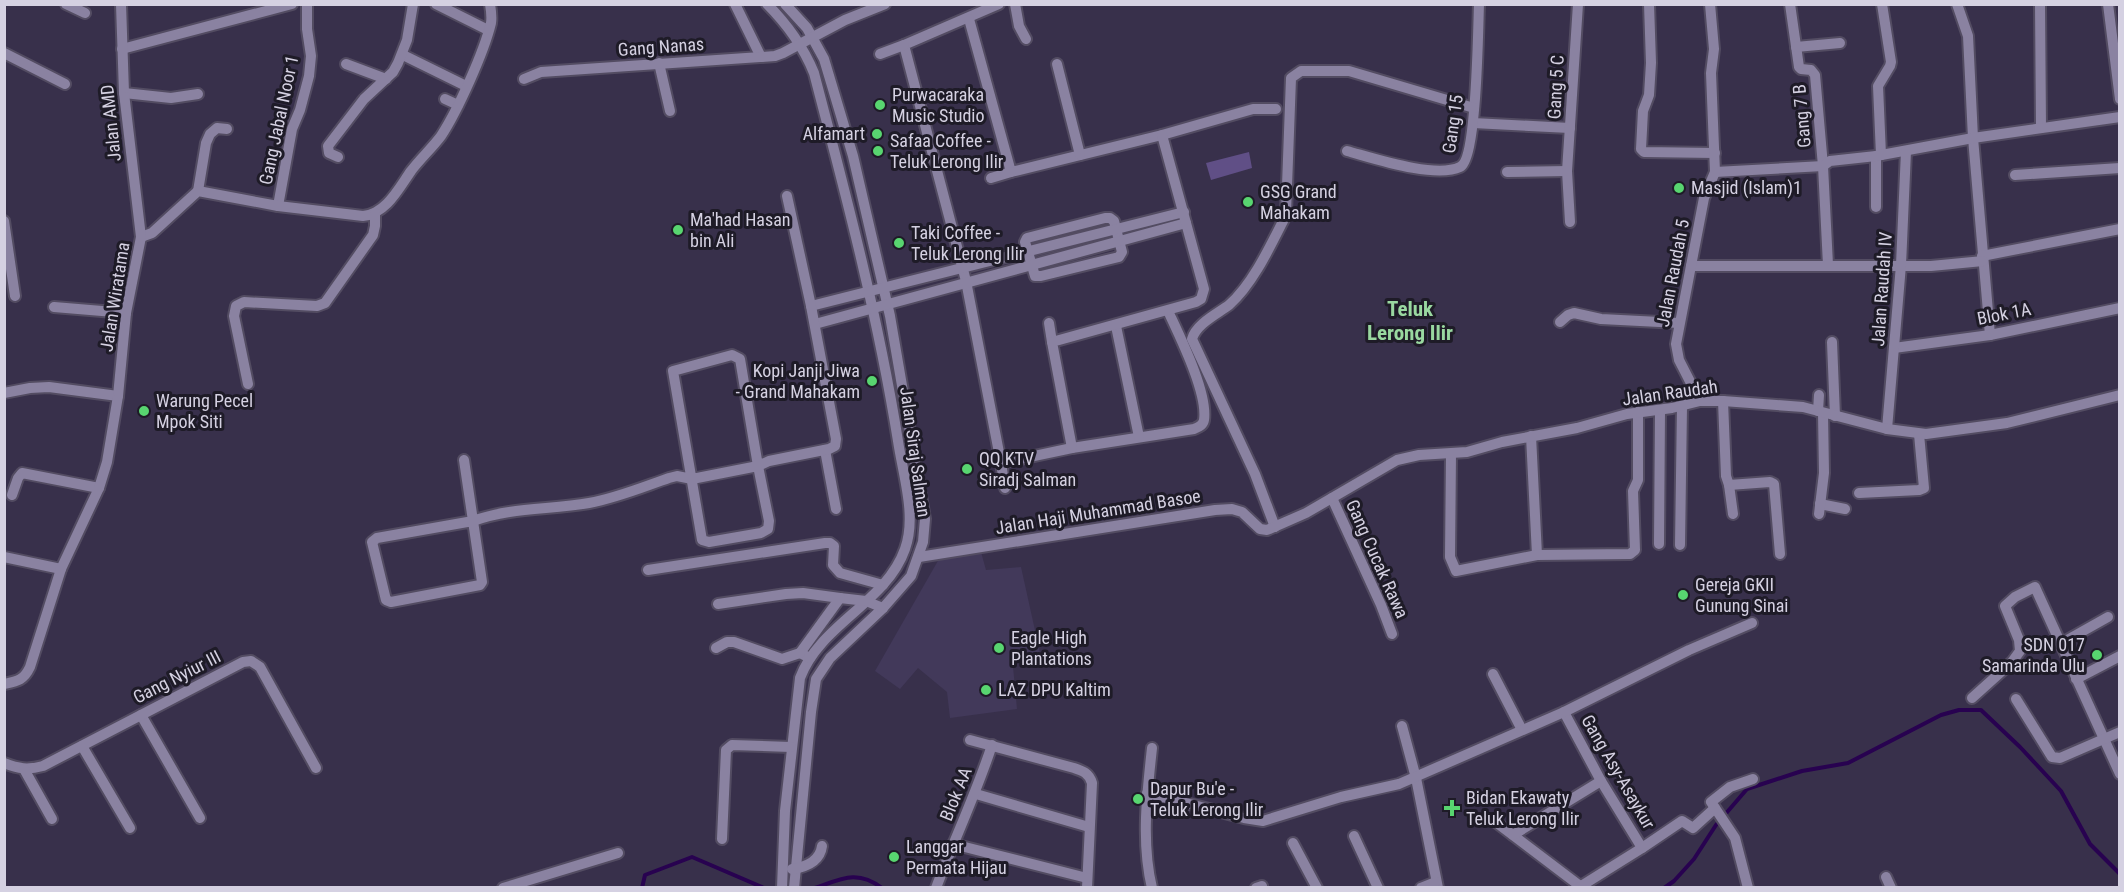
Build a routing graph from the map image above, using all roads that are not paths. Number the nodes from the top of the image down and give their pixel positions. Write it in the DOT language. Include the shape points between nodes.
graph roads {
  1 [pos="66,4"];
  2 [pos="121,4"];
  3 [pos="292,4"];
  4 [pos="307,4"];
  5 [pos="413,4"];
  6 [pos="436,4"];
  7 [pos="490,4"];
  8 [pos="735,4"];
  9 [pos="767,4"];
  10 [pos="785,4"];
  11 [pos="885,4"];
  12 [pos="999,4"];
  13 [pos="1015,4"];
  14 [pos="1479,4"];
  15 [pos="1578,4"];
  16 [pos="1649,4"];
  17 [pos="1710,4"];
  18 [pos="1790,4"];
  19 [pos="1882,4"];
  20 [pos="1957,4"];
  21 [pos="2040,4"];
  22 [pos="2108,4"];
  23 [pos="85,13"];
  24 [pos="969,19"];
  25 [pos="488,30"];
  26 [pos="812,36"];
  27 [pos="1026,39"];
  28 [pos="1840,43"];
  29 [pos="800,44"];
  30 [pos="904,45"];
  31 [pos="1796,47"];
  32 [pos="122,49"];
  33 [pos="4,54"];
  34 [pos="880,54"];
  35 [pos="403,55"];
  36 [pos="761,57"];
  37 [pos="659,63"];
  38 [pos="346,64"];
  39 [pos="1057,64"];
  40 [pos="386,79"];
  41 [pos="524,79"];
  42 [pos="65,84"];
  43 [pos="466,86"];
  44 [pos="124,93"];
  45 [pos="198,94"];
  46 [pos="445,99"];
  47 [pos="2120,99"];
  48 [pos="458,105"];
  49 [pos="1474,108"];
  50 [pos="1276,109"];
  51 [pos="670,111"];
  52 [pos="2120,117"];
  53 [pos="1473,123"];
  54 [pos="1570,128"];
  55 [pos="2041,128"];
  56 [pos="227,129"];
  57 [pos="1162,135"];
  58 [pos="1973,138"];
  59 [pos="1347,151"];
  60 [pos="1906,151"];
  61 [pos="1715,153"];
  62 [pos="1080,155"];
  63 [pos="1878,156"];
  64 [pos="338,157"];
  65 [pos="1823,166"];
  66 [pos="2120,168"];
  67 [pos="1567,171"];
  68 [pos="1011,172"];
  69 [pos="1507,172"];
  70 [pos="1715,172"];
  71 [pos="2015,175"];
  72 [pos="991,178"];
  73 [pos="198,191"];
  74 [pos="787,196"];
  75 [pos="278,206"];
  76 [pos="1876,207"];
  77 [pos="375,213"];
  78 [pos="1185,218"];
  79 [pos="4,221"];
  80 [pos="1570,222"];
  81 [pos="2120,229"];
  82 [pos="1118,236"];
  83 [pos="141,237"];
  84 [pos="1064,243"];
  85 [pos="1028,253"];
  86 [pos="1068,255"];
  87 [pos="1982,258"];
  88 [pos="1901,264"];
  89 [pos="1031,265"];
  90 [pos="1828,265"];
  91 [pos="1691,266"];
  92 [pos="963,268"];
  93 [pos="966,281"];
  94 [pos="884,288"];
  95 [pos="870,292"];
  96 [pos="15,297"];
  97 [pos="887,303"];
  98 [pos="812,306"];
  99 [pos="54,307"];
  100 [pos="873,307"];
  101 [pos="2120,308"];
  102 [pos="1168,311"];
  103 [pos="126,313"];
  104 [pos="1560,322"];
  105 [pos="1049,323"];
  106 [pos="1679,323"];
  107 [pos="815,324"];
  108 [pos="1116,326"];
  109 [pos="1990,335"];
  110 [pos="1052,342"];
  111 [pos="1832,342"];
  112 [pos="1894,348"];
  113 [pos="248,384"];
  114 [pos="4,393"];
  115 [pos="1819,395"];
  116 [pos="2120,395"];
  117 [pos="118,396"];
  118 [pos="1700,401"];
  119 [pos="1723,401"];
  120 [pos="1682,406"];
  121 [pos="1660,411"];
  122 [pos="1638,412"];
  123 [pos="1821,412"];
  124 [pos="1835,416"];
  125 [pos="1887,429"];
  126 [pos="1919,434"];
  127 [pos="1531,436"];
  128 [pos="1139,437"];
  129 [pos="1072,448"];
  130 [pos="825,450"];
  131 [pos="1451,454"];
  132 [pos="464,460"];
  133 [pos="1001,463"];
  134 [pos="758,466"];
  135 [pos="692,479"];
  136 [pos="1729,485"];
  137 [pos="99,488"];
  138 [pos="1005,488"];
  139 [pos="1859,493"];
  140 [pos="12,495"];
  141 [pos="1332,498"];
  142 [pos="836,509"];
  143 [pos="1845,509"];
  144 [pos="1734,514"];
  145 [pos="473,520"];
  146 [pos="1275,527"];
  147 [pos="1659,544"];
  148 [pos="1680,545"];
  149 [pos="1780,554"];
  150 [pos="1538,555"];
  151 [pos="4,557"];
  152 [pos="919,557"];
  153 [pos="61,569"];
  154 [pos="648,570"];
  155 [pos="883,585"];
  156 [pos="840,598"];
  157 [pos="866,601"];
  158 [pos="718,604"];
  159 [pos="883,608"];
  160 [pos="2108,617"];
  161 [pos="1752,623"];
  162 [pos="1392,634"];
  163 [pos="2060,644"];
  164 [pos="716,648"];
  165 [pos="805,655"];
  166 [pos="2120,656"];
  167 [pos="1493,674"];
  168 [pos="2076,679"];
  169 [pos="4,684"];
  170 [pos="1972,698"];
  171 [pos="2016,699"];
  172 [pos="1564,712"];
  173 [pos="141,715"];
  174 [pos="1402,726"];
  175 [pos="1522,730"];
  176 [pos="2120,732"];
  177 [pos="2103,738"];
  178 [pos="970,740"];
  179 [pos="992,745"];
  180 [pos="82,746"];
  181 [pos="791,747"];
  182 [pos="1152,748"];
  183 [pos="14,766"];
  184 [pos="316,768"];
  185 [pos="4,773"];
  186 [pos="2120,774"];
  187 [pos="1416,778"];
  188 [pos="1753,779"];
  189 [pos="1601,781"];
  190 [pos="1147,793"];
  191 [pos="975,794"];
  192 [pos="1714,806"];
  193 [pos="201,818"];
  194 [pos="52,819"];
  195 [pos="1493,820"];
  196 [pos="1089,827"];
  197 [pos="130,828"];
  198 [pos="1513,835"];
  199 [pos="1354,836"];
  200 [pos="722,839"];
  201 [pos="1293,843"];
  202 [pos="953,844"];
  203 [pos="822,846"];
  204 [pos="1642,848"];
  205 [pos="618,853"];
  206 [pos="796,869"];
  207 [pos="781,870"];
  208 [pos="1886,877"];
  209 [pos="1087,883"];
  210 [pos="1437,885"];
  211 [pos="509,887"];
  212 [pos="1579,887"];
  213 [pos="782,888"];
  214 [pos="794,888"];
  215 [pos="936,888"];
  216 [pos="1152,888"];
  217 [pos="1317,888"];
  218 [pos="1378,888"];
  219 [pos="1421,888"];
  220 [pos="1748,888"];
  221 [pos="1892,888"];
  1 -- 23 [label="street"];
  2 -- 32 [label="street, Jalan AMD"];
  3 -- 32 [label="street"];
  4 -- 75 [label="street, Gang Jabal Noor 1" via="309,76 292,129"];
  5 -- 35 [label="street"];
  6 -- 25 [label="street"];
  7 -- 25 [label="street"];
  8 -- 36 [label="street"];
  9 -- 29 [label="street, Jalan Siraj Salman"];
  10 -- 26 [label="street, Jalan Siraj Salman"];
  11 -- 26 [label="street, Gang Nanas"];
  12 -- 24 [label="street"];
  13 -- 27 [label="street"];
  14 -- 49 [label="street, Gang 15"];
  15 -- 54 [label="street, Gang 5 C"];
  16 -- 61 [label="street" via="1651,63 1641,148 1644,152"];
  17 -- 61 [label="street, Jalan Raudah 5"];
  18 -- 31 [label="street, Gang 7 B"];
  19 -- 63 [label="street" via="1891,62 1878,86"];
  20 -- 58 [label="street" via="1968,36"];
  21 -- 55 [label="street"];
  22 -- 47 [label="street"];
  24 -- 30 [label="street"];
  24 -- 68 [label="street"];
  25 -- 43 [label="street"];
  26 -- 29 [label="street, Gang Nanas"];
  26 -- 94 [label="street, Jalan Siraj Salman" via="827,67 853,156"];
  28 -- 31 [label="street"];
  29 -- 36 [label="street, Gang Nanas" via="783,53"];
  29 -- 95 [label="street, Jalan Siraj Salman" via="814,73"];
  30 -- 34 [label="street"];
  30 -- 92 [label="street"];
  31 -- 65 [label="street, Gang 7 B" via="1799,67 1815,75"];
  32 -- 44 [label="street, Jalan AMD"];
  33 -- 42 [label="street"];
  35 -- 40 [label="street"];
  35 -- 43 [label="street"];
  36 -- 37 [label="street, Gang Nanas"];
  37 -- 41 [label="street, Gang Nanas" via="540,72"];
  37 -- 51 [label="street"];
  38 -- 40 [label="street"];
  39 -- 62 [label="street"];
  40 -- 64 [label="street" via="364,99 328,146 329,153"];
  43 -- 48 [label="street"];
  44 -- 45 [label="street" via="171,98"];
  44 -- 83 [label="street, Jalan AMD"];
  46 -- 48 [label="street"];
  48 -- 77 [label="street" via="440,137 394,196"];
  49 -- 53 [label="street, Gang 15"];
  49 -- 146 [label="street" via="1349,71 1301,71 1291,78 1284,219 1242,291 1196,330 1192,339 1255,474"];
  50 -- 57 [label="street" via="1253,109"];
  52 -- 55 [label="street"];
  53 -- 54 [label="street"];
  53 -- 59 [label="street, Gang 15" via="1466,161 1454,169 1417,169"];
  54 -- 67 [label="street, Gang 5 C"];
  55 -- 58 [label="street"];
  56 -- 73 [label="street" via="216,129 207,139"];
  57 -- 62 [label="street"];
  57 -- 78 [label="street"];
  58 -- 60 [label="street"];
  58 -- 87 [label="street"];
  60 -- 63 [label="street"];
  60 -- 88 [label="street, Jalan Raudah IV"];
  61 -- 70 [label="street, Jalan Raudah 5"];
  62 -- 68 [label="street"];
  63 -- 65 [label="street" via="1830,161"];
  63 -- 76 [label="street"];
  65 -- 70 [label="street"];
  65 -- 90 [label="street"];
  66 -- 71 [label="street"];
  67 -- 69 [label="street"];
  67 -- 80 [label="street, Gang 5 C"];
  68 -- 72 [label="street"];
  70 -- 91 [label="street, Jalan Raudah 5" via="1704,198"];
  73 -- 75 [label="street"];
  73 -- 83 [label="street, Jalan Wiratama" via="152,233"];
  74 -- 98 [label="street"];
  75 -- 77 [label="street" via="363,216"];
  77 -- 113 [label="street" via="373,235 325,303 317,306 244,302 236,306 234,316"];
  78 -- 82 [label="street"];
  78 -- 102 [label="street" via="1203,295 1196,302"];
  79 -- 96 [label="street"];
  81 -- 87 [label="street"];
  82 -- 84 [label="street"];
  82 -- 85 [label="street" via="1113,220 1105,218 1031,236 1025,240"];
  82 -- 86 [label="street"];
  82 -- 89 [label="street" via="1122,252 1119,257 1037,277"];
  83 -- 103 [label="street, Jalan Wiratama"];
  84 -- 85 [label="street"];
  84 -- 86 [label="street"];
  85 -- 89 [label="street"];
  85 -- 92 [label="street"];
  86 -- 89 [label="street"];
  87 -- 88 [label="street" via="1931,266"];
  87 -- 109 [label="street"];
  88 -- 90 [label="street"];
  88 -- 112 [label="street, Jalan Raudah IV"];
  89 -- 93 [label="street"];
  90 -- 91 [label="street"];
  91 -- 106 [label="street, Jalan Raudah 5"];
  92 -- 93 [label="street"];
  92 -- 94 [label="street"];
  93 -- 97 [label="street"];
  93 -- 133 [label="street"];
  94 -- 95 [label="street"];
  94 -- 97 [label="street, Jalan Siraj Salman"];
  95 -- 98 [label="street"];
  95 -- 100 [label="street, Jalan Siraj Salman"];
  97 -- 100 [label="street"];
  97 -- 152 [label="street, Jalan Siraj Salman" via="924,508"];
  98 -- 107 [label="street"];
  99 -- 103 [label="street"];
  100 -- 107 [label="street"];
  100 -- 155 [label="street, Jalan Siraj Salman" via="910,519 903,553"];
  101 -- 109 [label="street, Blok 1A"];
  102 -- 108 [label="street"];
  102 -- 128 [label="street" via="1196,376 1204,421 1197,428"];
  103 -- 117 [label="street, Jalan Wiratama"];
  104 -- 106 [label="street" via="1574,313 1600,319"];
  105 -- 110 [label="street"];
  106 -- 118 [label="street, Jalan Raudah 5" via="1677,354"];
  107 -- 130 [label="street" via="836,439 835,446"];
  108 -- 110 [label="street"];
  108 -- 128 [label="street"];
  109 -- 112 [label="street, Blok 1A"];
  110 -- 129 [label="street"];
  111 -- 124 [label="street"];
  112 -- 125 [label="street, Jalan Raudah IV"];
  114 -- 117 [label="street" via="49,387"];
  115 -- 123 [label="street"];
  116 -- 126 [label="street, Jalan Raudah" via="2007,423"];
  117 -- 137 [label="street, Jalan Wiratama"];
  118 -- 119 [label="street, Jalan Raudah"];
  118 -- 120 [label="street, Jalan Raudah"];
  119 -- 123 [label="street, Jalan Raudah"];
  119 -- 136 [label="street"];
  120 -- 121 [label="street, Jalan Raudah"];
  120 -- 148 [label="street"];
  121 -- 122 [label="street, Jalan Raudah"];
  121 -- 147 [label="street"];
  122 -- 127 [label="street, Jalan Raudah"];
  122 -- 150 [label="street" via="1634,551"];
  123 -- 124 [label="street, Jalan Raudah"];
  123 -- 143 [label="street" via="1824,473 1820,509"];
  124 -- 125 [label="street, Jalan Raudah"];
  125 -- 126 [label="street, Jalan Raudah"];
  126 -- 139 [label="street" via="1924,488"];
  127 -- 131 [label="street, Jalan Raudah"];
  127 -- 150 [label="street"];
  128 -- 129 [label="street"];
  129 -- 133 [label="street"];
  130 -- 134 [label="street"];
  130 -- 142 [label="street"];
  131 -- 141 [label="street, Jalan Raudah" via="1397,460"];
  131 -- 150 [label="street" via="1450,557 1456,571"];
  132 -- 145 [label="street"];
  133 -- 138 [label="street"];
  134 -- 135 [label="street"];
  134 -- 135 [label="street" via="769,521 768,530 761,533 704,542"];
  134 -- 135 [label="street" via="742,366 740,359 732,356 673,371"];
  135 -- 145 [label="street" via="677,476 608,499 517,509"];
  136 -- 144 [label="street"];
  136 -- 149 [label="street" via="1774,484"];
  137 -- 140 [label="street" via="22,473"];
  137 -- 153 [label="street, Jalan Wiratama"];
  141 -- 146 [label="street, Jalan Raudah"];
  141 -- 162 [label="street, Gang Cucak Rawa"];
  145 -- 145 [label="street" via="480,585 386,600 374,540"];
  146 -- 152 [label="street, Jalan Haji Muhammad Basoe" via="1263,531 1242,512 1215,510"];
  151 -- 153 [label="street"];
  152 -- 159 [label="street, Jalan Siraj Salman" via="910,576"];
  153 -- 169 [label="street, Jalan Wiratama" via="26,676"];
  154 -- 155 [label="street" via="825,543 834,546 833,565 840,573"];
  155 -- 157 [label="street, Jalan Siraj Salman"];
  156 -- 157 [label="street"];
  156 -- 158 [label="street" via="795,593"];
  156 -- 165 [label="street"];
  157 -- 159 [label="street"];
  157 -- 165 [label="street, Jalan Siraj Salman"];
  159 -- 206 [label="street, Jalan Siraj Salman" via="830,658 814,685"];
  160 -- 163 [label="street"];
  161 -- 172 [label="street"];
  163 -- 168 [label="street"];
  163 -- 170 [label="street" via="2035,587 2015,597 2005,607 2020,651"];
  164 -- 165 [label="street" via="734,642 782,659"];
  165 -- 181 [label="street, Jalan Siraj Salman"];
  166 -- 168 [label="street"];
  167 -- 175 [label="street"];
  168 -- 177 [label="street"];
  171 -- 177 [label="street" via="2052,758"];
  172 -- 175 [label="street"];
  172 -- 189 [label="street, Gang Asy-Asaykur"];
  173 -- 180 [label="street, Gang Nyiur III"];
  173 -- 184 [label="street, Gang Nyiur III" via="251,661 260,668"];
  173 -- 193 [label="street"];
  174 -- 187 [label="street"];
  175 -- 187 [label="street"];
  176 -- 177 [label="street"];
  177 -- 186 [label="street"];
  178 -- 179 [label="street"];
  179 -- 191 [label="street, Blok AA"];
  179 -- 196 [label="street" via="1086,772 1092,783"];
  180 -- 183 [label="street, Gang Nyiur III" via="31,769"];
  180 -- 197 [label="street"];
  181 -- 200 [label="street" via="732,745 726,750"];
  181 -- 207 [label="street, Jalan Siraj Salman"];
  182 -- 190 [label="street"];
  183 -- 185 [label="street, Gang Nyiur III"];
  183 -- 194 [label="street"];
  187 -- 190 [label="street" via="1263,821"];
  187 -- 210 [label="street"];
  188 -- 192 [label="street" via="1730,787"];
  189 -- 198 [label="street"];
  189 -- 204 [label="street, Gang Asy-Asaykur"];
  190 -- 216 [label="street" via="1146,842"];
  191 -- 196 [label="street"];
  191 -- 202 [label="street, Blok AA"];
  192 -- 204 [label="street" via="1693,828 1682,821"];
  192 -- 220 [label="street" via="1737,845"];
  195 -- 198 [label="street"];
  196 -- 209 [label="street"];
  198 -- 212 [label="street"];
  199 -- 218 [label="street"];
  201 -- 217 [label="street"];
  202 -- 209 [label="street"];
  202 -- 215 [label="street, Blok AA"];
  203 -- 206 [label="street" via="818,859"];
  204 -- 212 [label="street"];
  205 -- 211 [label="street"];
  206 -- 207 [label="street"];
  206 -- 214 [label="street, Jalan Siraj Salman"];
  207 -- 213 [label="street, Jalan Siraj Salman"];
  208 -- 221 [label="street"];
  210 -- 219 [label="street"];
}
